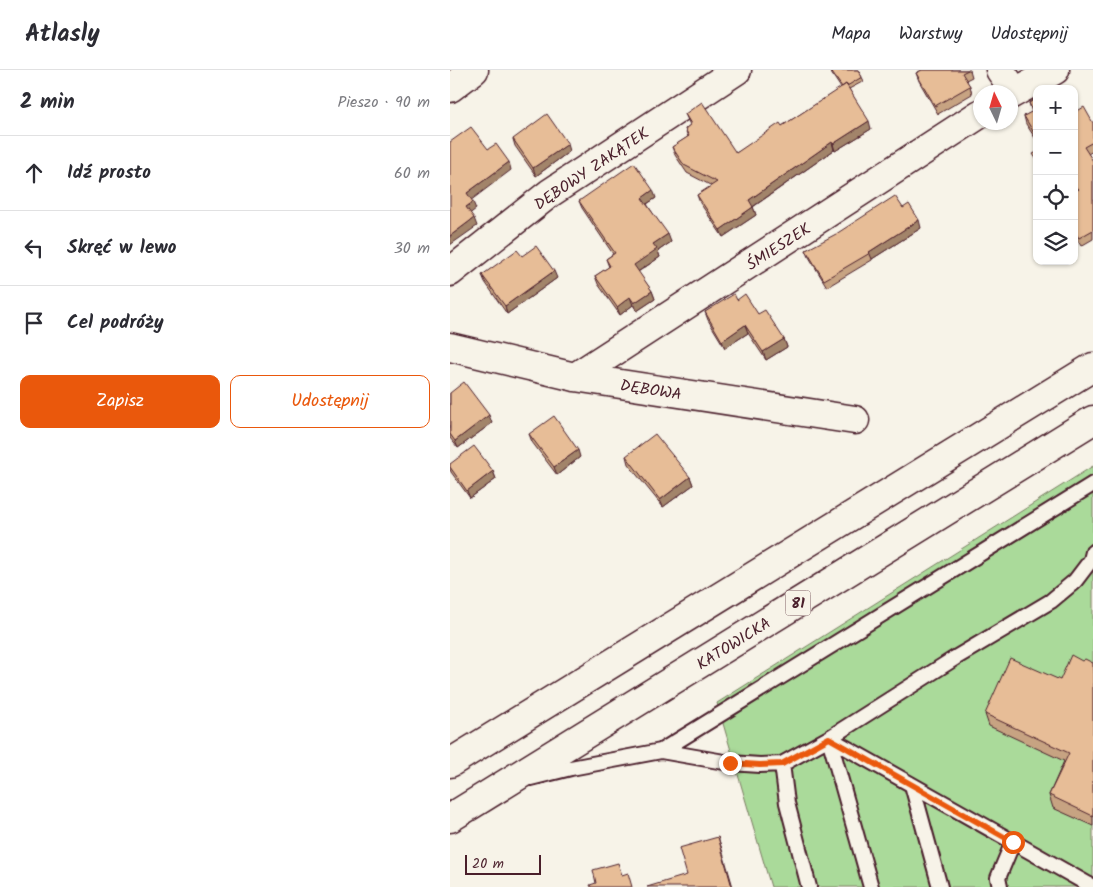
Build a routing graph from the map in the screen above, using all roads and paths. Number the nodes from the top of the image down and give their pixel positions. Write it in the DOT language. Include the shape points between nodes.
graph roads {
  1 [pos="474,70"];
  2 [pos="737,70"];
  3 [pos="1000,70"];
  4 [pos="1054,70"];
  5 [pos="1008,85"];
  6 [pos="450,88"];
  7 [pos="1018,91"];
  8 [pos="973,119"];
  9 [pos="450,272"];
  10 [pos="450,347"];
  11 [pos="1091,366"];
  12 [pos="575,378"];
  13 [pos="854,420"];
  14 [pos="1093,420"];
  15 [pos="1093,484"];
  16 [pos="1093,552"];
  17 [pos="829,738"];
  18 [pos="661,751"];
  19 [pos="450,764"];
  20 [pos="782,764"];
  21 [pos="504,785"];
  22 [pos="912,785"];
  23 [pos="450,818"];
  24 [pos="1013,842"];
  25 [pos="810,887"];
  26 [pos="871,887"];
  27 [pos="940,887"];
  28 [pos="1000,887"];
  29 [pos="1091,887"];
  1 -- 6 [label="main road"];
  2 -- 9 [label="main road, DĘBOWY ZAKĄTEK" via="550,193"];
  3 -- 5 [label="main road"];
  4 -- 7 [label="main road"];
  8 -- 12 [label="main road, ŚMIESZEK"];
  10 -- 12 [label="main road, DĘBOWA"];
  11 -- 19 [label="main road"];
  12 -- 13 [label="main road, DĘBOWA"];
  14 -- 21 [label="main road, KATOWICKA / 81"];
  15 -- 18 [label="lane"];
  16 -- 17 [label="lane" via="1092,560 1075,581 1052,600"];
  17 -- 20 [label="lane"];
  17 -- 22 [label="lane"];
  17 -- 26 [label="lane"];
  18 -- 20 [label="lane" via="730,763"];
  18 -- 21 [label="lane"];
  20 -- 25 [label="lane" via="786,803"];
  21 -- 23 [label="main road, KATOWICKA / 81"];
  22 -- 24 [label="lane"];
  22 -- 27 [label="lane"];
  24 -- 28 [label="lane" via="998,878"];
  24 -- 29 [label="lane"];
}
